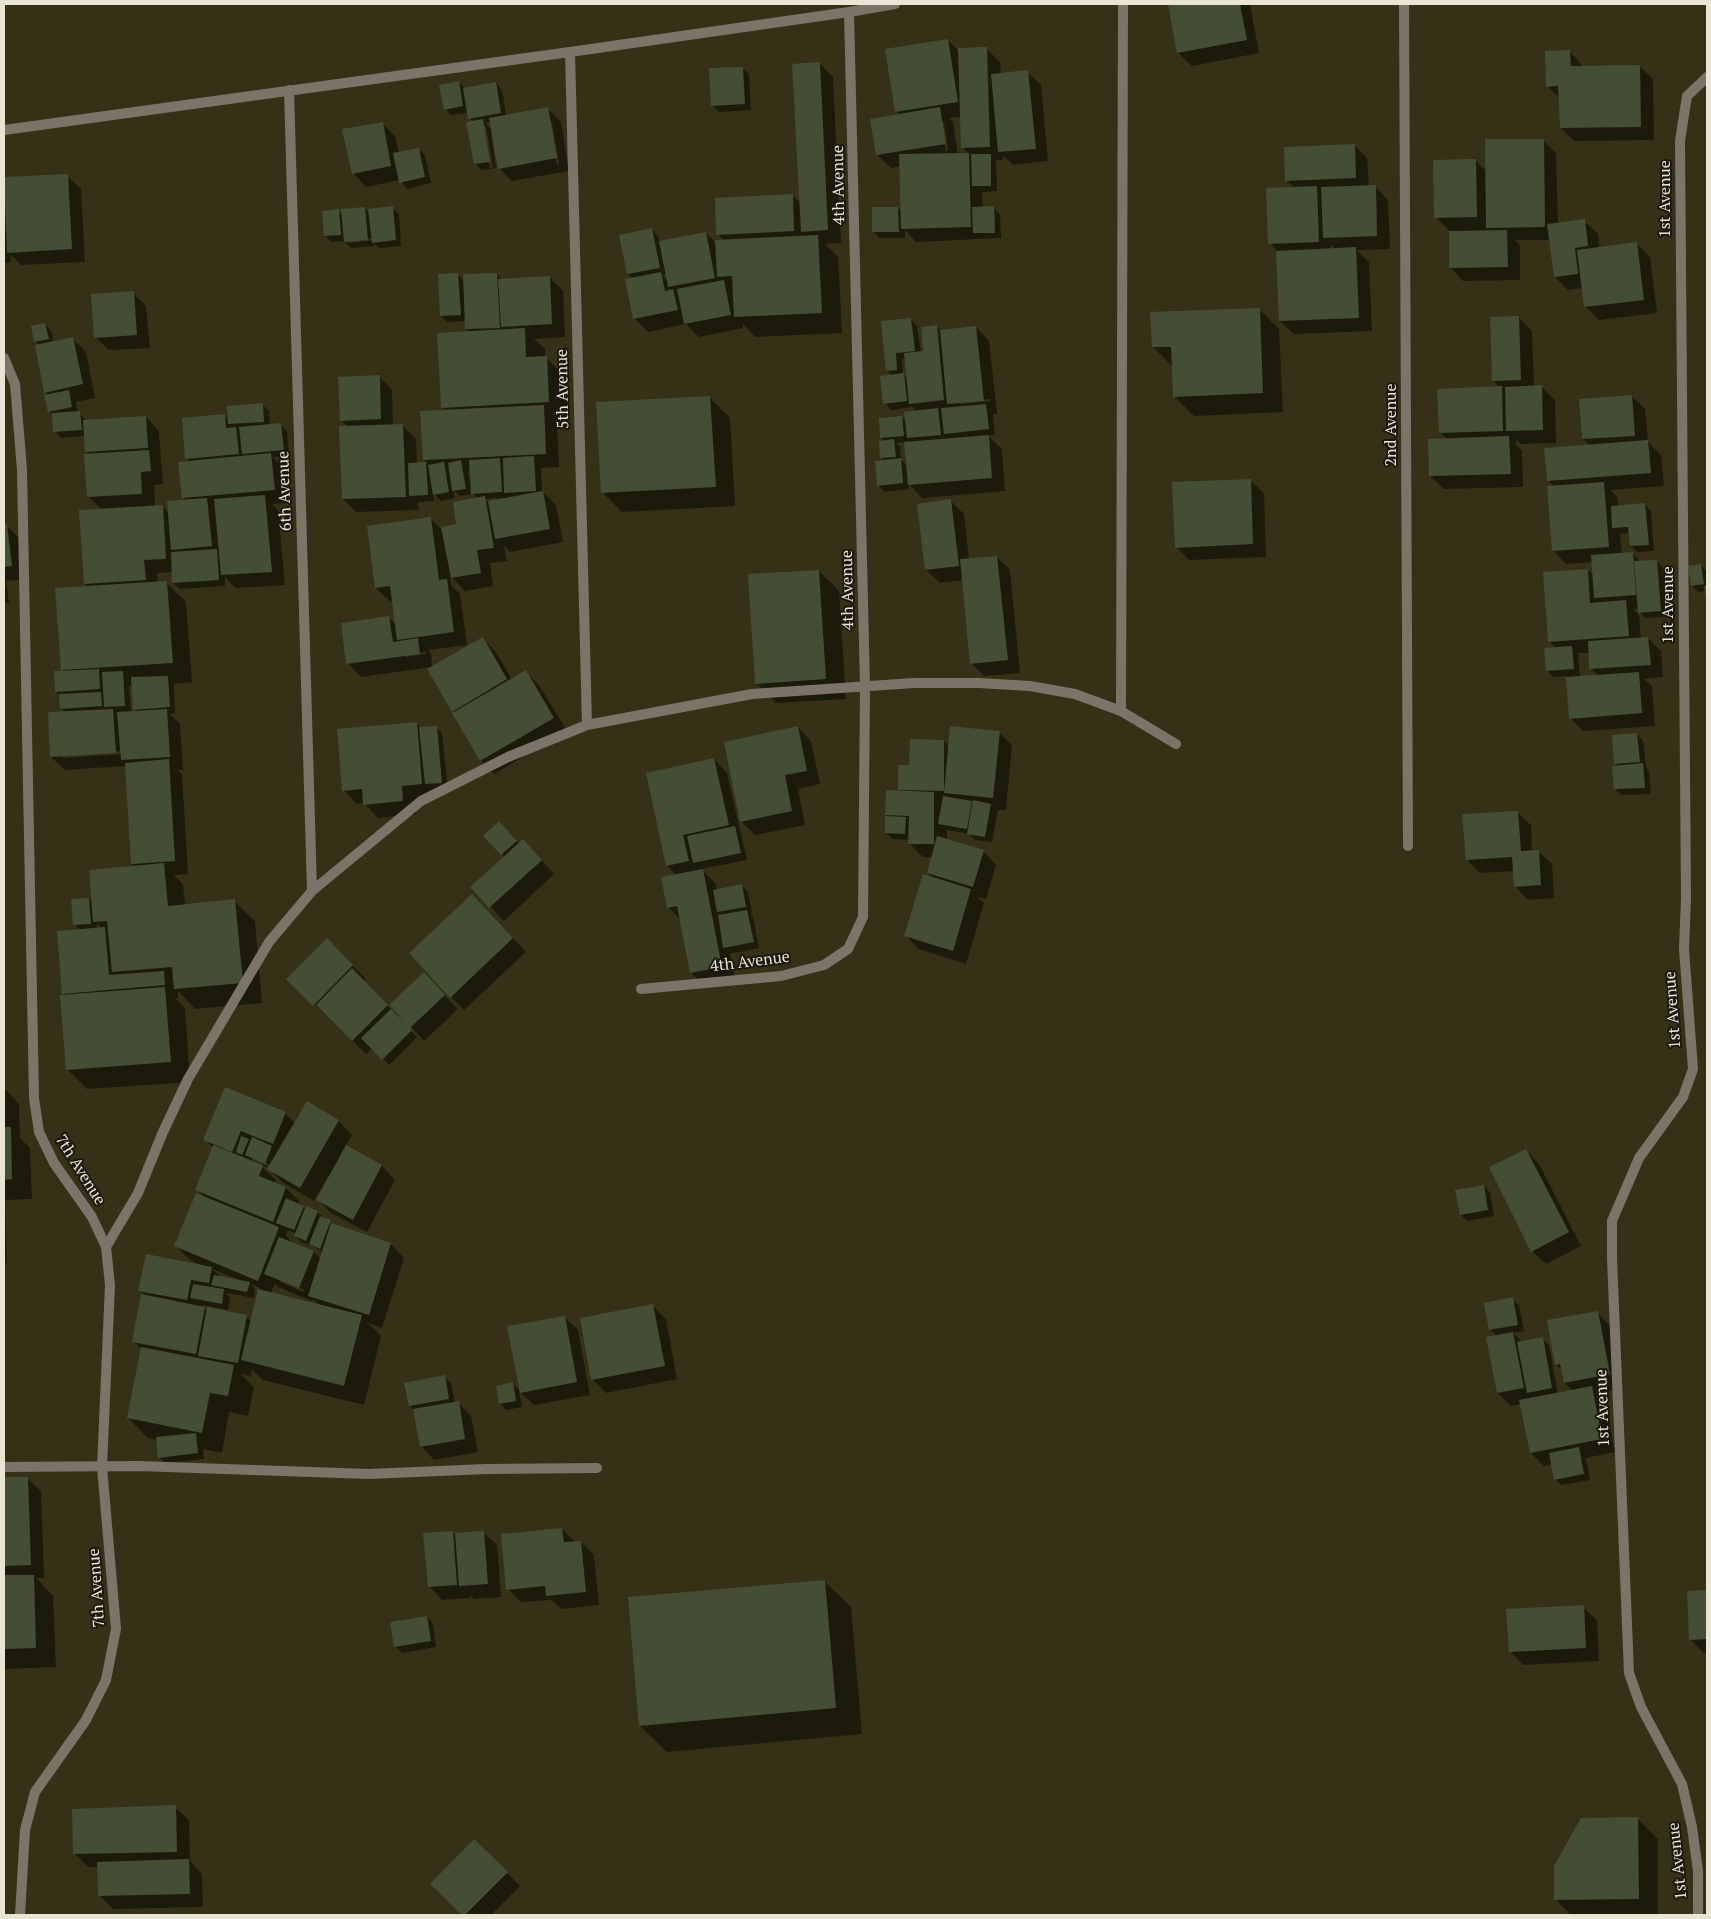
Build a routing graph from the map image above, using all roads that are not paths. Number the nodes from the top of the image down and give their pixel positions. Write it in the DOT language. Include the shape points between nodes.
graph roads {
  1 [pos="895,4"];
  2 [pos="1123,4"];
  3 [pos="1404,4"];
  4 [pos="849,12"];
  5 [pos="570,52"];
  6 [pos="1707,77"];
  7 [pos="289,90"];
  8 [pos="4,130"];
  9 [pos="4,358"];
  10 [pos="865,686"];
  11 [pos="1121,711"];
  12 [pos="587,725"];
  13 [pos="1176,744"];
  14 [pos="1408,846"];
  15 [pos="312,891"];
  16 [pos="640,989"];
  17 [pos="106,1247"];
  18 [pos="4,1467"];
  19 [pos="102,1467"];
  20 [pos="597,1468"];
  21 [pos="20,1915"];
  22 [pos="1698,1915"];
  1 -- 4 [label="street"];
  2 -- 11 [label="street"];
  3 -- 14 [label="street, 2nd Avenue"];
  4 -- 5 [label="street"];
  4 -- 10 [label="street, 4th Avenue"];
  5 -- 7 [label="street"];
  5 -- 12 [label="street, 5th Avenue"];
  6 -- 22 [label="street, 1st Avenue" via="1687,96 1680,141 1684,949 1693,1069 1683,1097 1639,1158 1612,1221 1629,1672 1641,1707 1682,1784 1698,1871"];
  7 -- 8 [label="street"];
  7 -- 15 [label="street, 6th Avenue"];
  9 -- 17 [label="street, 7th Avenue" via="15,384 22,470 34,1098 39,1132 46,1148 92,1217"];
  10 -- 11 [label="street" via="978,683 1030,686 1075,694"];
  10 -- 12 [label="street" via="752,694"];
  10 -- 16 [label="street, 4th Avenue" via="863,917 848,949 824,965 781,976"];
  11 -- 13 [label="street"];
  12 -- 15 [label="street" via="508,757 421,801"];
  15 -- 17 [label="street" via="269,942 188,1079 138,1193"];
  17 -- 19 [label="street, 7th Avenue" via="110,1285"];
  18 -- 19 [label="street"];
  19 -- 20 [label="street" via="369,1474"];
  19 -- 21 [label="street, 7th Avenue" via="116,1628 106,1680 86,1720 35,1792 25,1830"];
}
